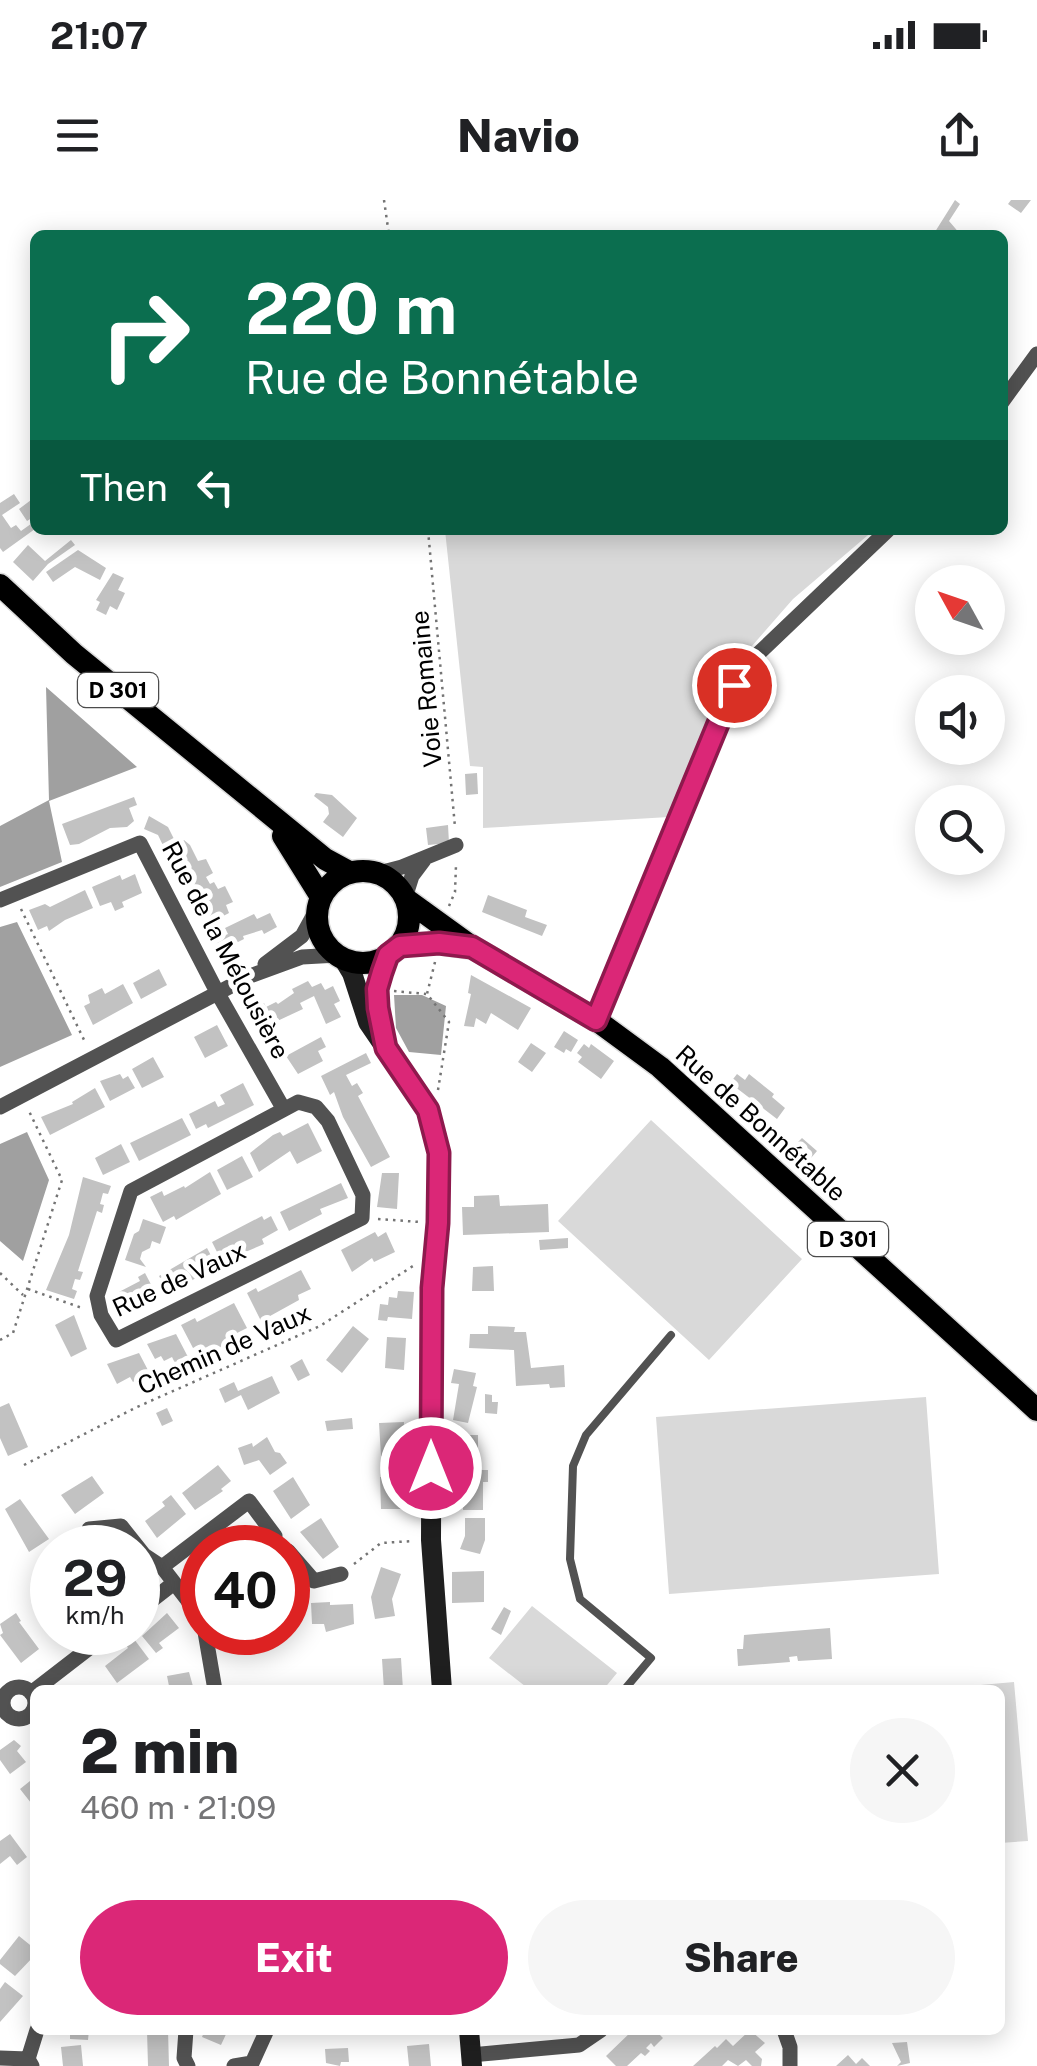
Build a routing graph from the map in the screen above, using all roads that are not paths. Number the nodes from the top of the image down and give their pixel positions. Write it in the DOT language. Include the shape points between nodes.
graph roads {
  1 [pos="1037,354"];
  2 [pos="1008,394"];
  3 [pos="883,535"];
  4 [pos="0,585"];
  5 [pos="267,812"];
  6 [pos="456,845"];
  7 [pos="427,857"];
  8 [pos="349,872"];
  9 [pos="379,873"];
  10 [pos="7,897"];
  11 [pos="406,899"];
  12 [pos="319,902"];
  13 [pos="440,933"];
  14 [pos="394,950"];
  15 [pos="340,957"];
  16 [pos="250,976"];
  17 [pos="217,992"];
  18 [pos="596,1020"];
  19 [pos="386,1048"];
  20 [pos="0,1107"];
  21 [pos="282,1108"];
  22 [pos="670,1334"];
  23 [pos="1037,1410"];
  24 [pos="217,1525"];
  25 [pos="267,1525"];
  26 [pos="180,1553"];
  27 [pos="162,1567"];
  28 [pos="341,1574"];
  29 [pos="310,1576"];
  30 [pos="174,1584"];
  31 [pos="180,1591"];
  32 [pos="160,1594"];
  33 [pos="80,1655"];
  34 [pos="209,1655"];
  35 [pos="4,1685"];
  36 [pos="40,1685"];
  37 [pos="214,1685"];
  38 [pos="442,1685"];
  39 [pos="628,1685"];
  40 [pos="30,1692"];
  41 [pos="4,1716"];
  42 [pos="30,1719"];
  43 [pos="37,2035"];
  44 [pos="186,2035"];
  45 [pos="264,2035"];
  46 [pos="469,2035"];
  47 [pos="594,2035"];
  48 [pos="786,2035"];
  49 [pos="0,2058"];
  50 [pos="471,2060"];
  51 [pos="30,2062"];
  52 [pos="188,2066"];
  53 [pos="234,2066"];
  54 [pos="790,2066"];
  1 -- 2 [label="street"];
  3 -- 18 [label="street" via="734,685"];
  4 -- 5 [label="main road, D 301"];
  5 -- 8 [label="main road, D 301"];
  5 -- 12 [label="main road, D 301"];
  6 -- 7 [label="street"];
  7 -- 9 [label="street"];
  7 -- 11 [label="street"];
  8 -- 9 [label="main road"];
  8 -- 12 [label="main road"];
  9 -- 11 [label="main road"];
  10 -- 17 [label="street, Rue de la Mélousière" via="140,843"];
  11 -- 13 [label="main road, Rue de Bonnétable / D 301"];
  11 -- 14 [label="main road" via="409,924"];
  12 -- 15 [label="main road" via="320,934"];
  12 -- 16 [label="street" via="302,936"];
  13 -- 14 [label="main road"];
  13 -- 18 [label="main road, Rue de Bonnétable / D 301"];
  14 -- 15 [label="main road" via="360,963"];
  14 -- 19 [label="street" via="377,989"];
  15 -- 16 [label="street" via="302,956"];
  15 -- 19 [label="street"];
  16 -- 17 [label="street"];
  17 -- 20 [label="street"];
  17 -- 21 [label="street, Rue de la Mélousière"];
  18 -- 23 [label="main road, Rue de Bonnétable / D 301" via="660,1068"];
  19 -- 38 [label="street" via="428,1110 439,1153 431,1540"];
  21 -- 21 [label="street, Rue de Vaux" via="131,1191 97,1296 116,1340 362,1218 363,1195 328,1121 316,1107 298,1102"];
  22 -- 39 [label="lane" via="586,1434 573,1466 570,1559 580,1599 652,1658"];
  24 -- 25 [label="street" via="248,1501"];
  26 -- 27 [label="street"];
  27 -- 30 [label="street"];
  28 -- 29 [label="street"];
  30 -- 31 [label="street"];
  30 -- 32 [label="street"];
  33 -- 36 [label="street"];
  34 -- 37 [label="street"];
  35 -- 40 [label="street"];
  35 -- 41 [label="street"];
  41 -- 42 [label="street"];
  43 -- 51 [label="street"];
  44 -- 52 [label="street"];
  45 -- 53 [label="street" via="252,2063"];
  46 -- 50 [label="street"];
  47 -- 50 [label="street" via="580,2045"];
  48 -- 54 [label="street"];
  49 -- 51 [label="street"];
}
